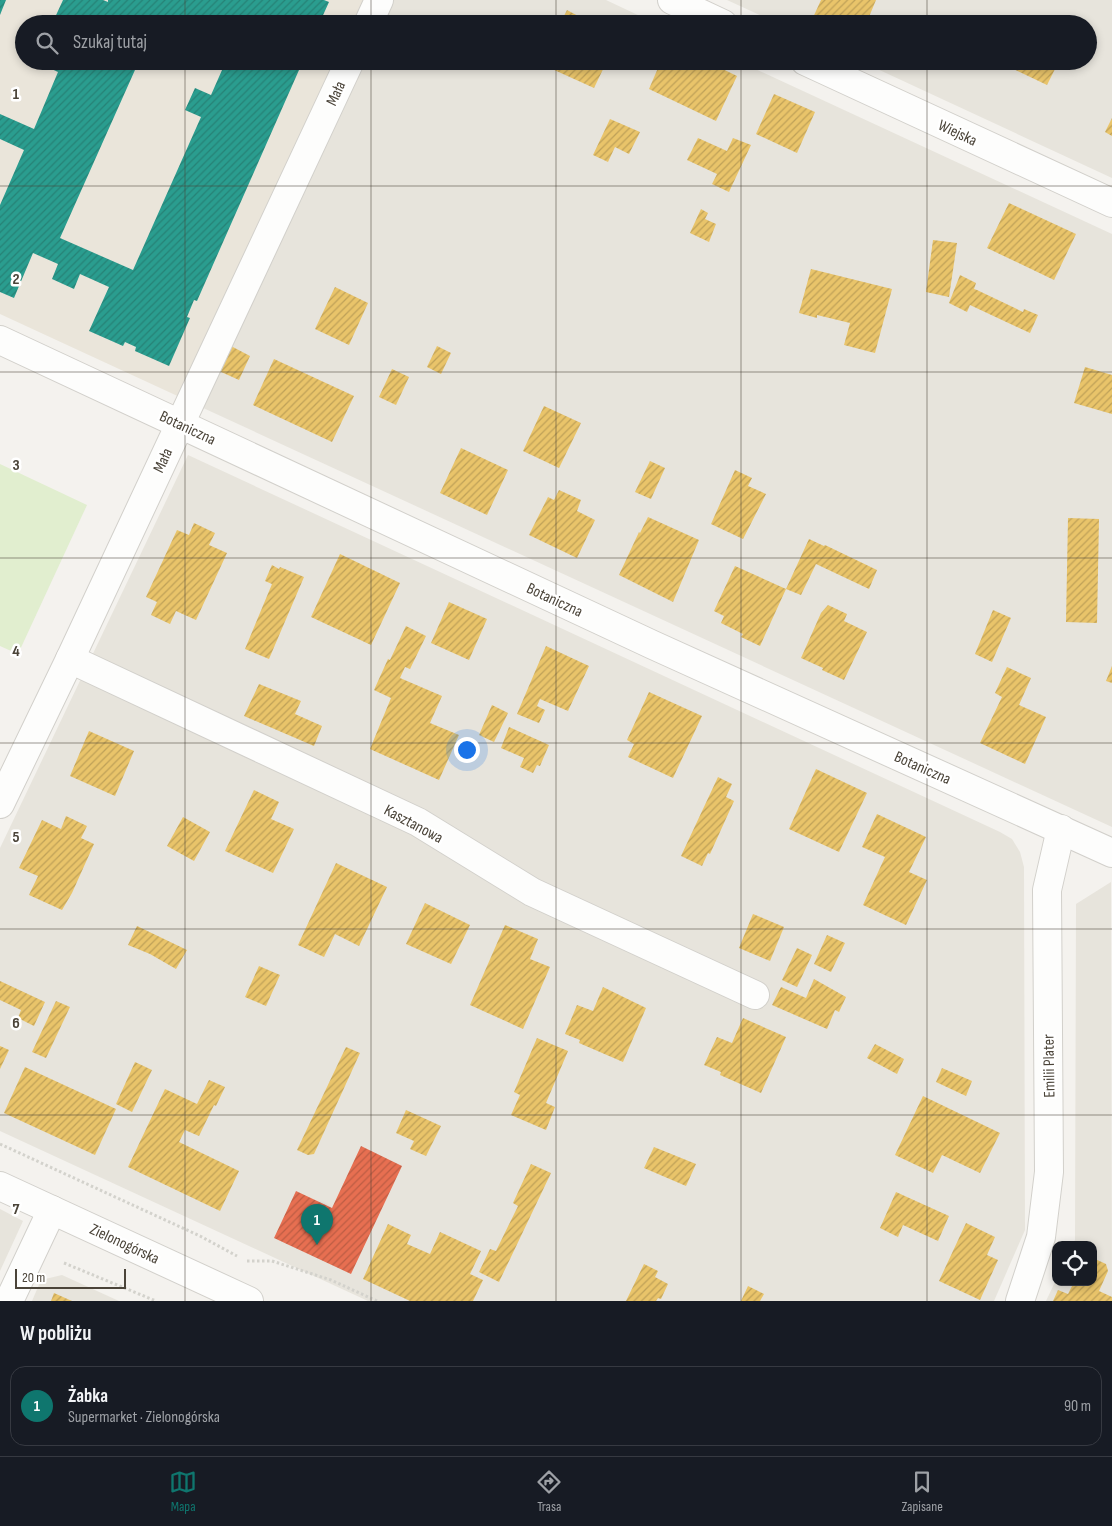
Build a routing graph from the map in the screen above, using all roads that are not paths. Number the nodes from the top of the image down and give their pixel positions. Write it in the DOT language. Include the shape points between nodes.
graph roads {
  1 [pos="379,0"];
  2 [pos="672,0"];
  3 [pos="372,15"];
  4 [pos="704,15"];
  5 [pos="346,70"];
  6 [pos="824,70"];
  7 [pos="1112,203"];
  8 [pos="0,340"];
  9 [pos="179,423"];
  10 [pos="70,659"];
  11 [pos="0,804"];
  12 [pos="1061,829"];
  13 [pos="1112,853"];
  14 [pos="755,995"];
  15 [pos="0,1186"];
  16 [pos="52,1210"];
  17 [pos="9,1301"];
  18 [pos="249,1301"];
  19 [pos="1020,1301"];
  1 -- 3 [label="street"];
  2 -- 4 [label="street"];
  5 -- 9 [label="street, Mała"];
  6 -- 7 [label="street, Wiejska"];
  8 -- 9 [label="street, Botaniczna"];
  9 -- 10 [label="street, Mała"];
  9 -- 12 [label="street, Botaniczna" via="653,645"];
  10 -- 11 [label="street, Mała"];
  10 -- 14 [label="street, Kasztanowa" via="418,822 532,892"];
  12 -- 13 [label="street, Botaniczna"];
  12 -- 19 [label="street, Emilii Plater" via="1046,890 1049,1172 1041,1237"];
  15 -- 16 [label="street, Zielonogórska"];
  16 -- 17 [label="street"];
  16 -- 18 [label="street, Zielonogórska"];
}
